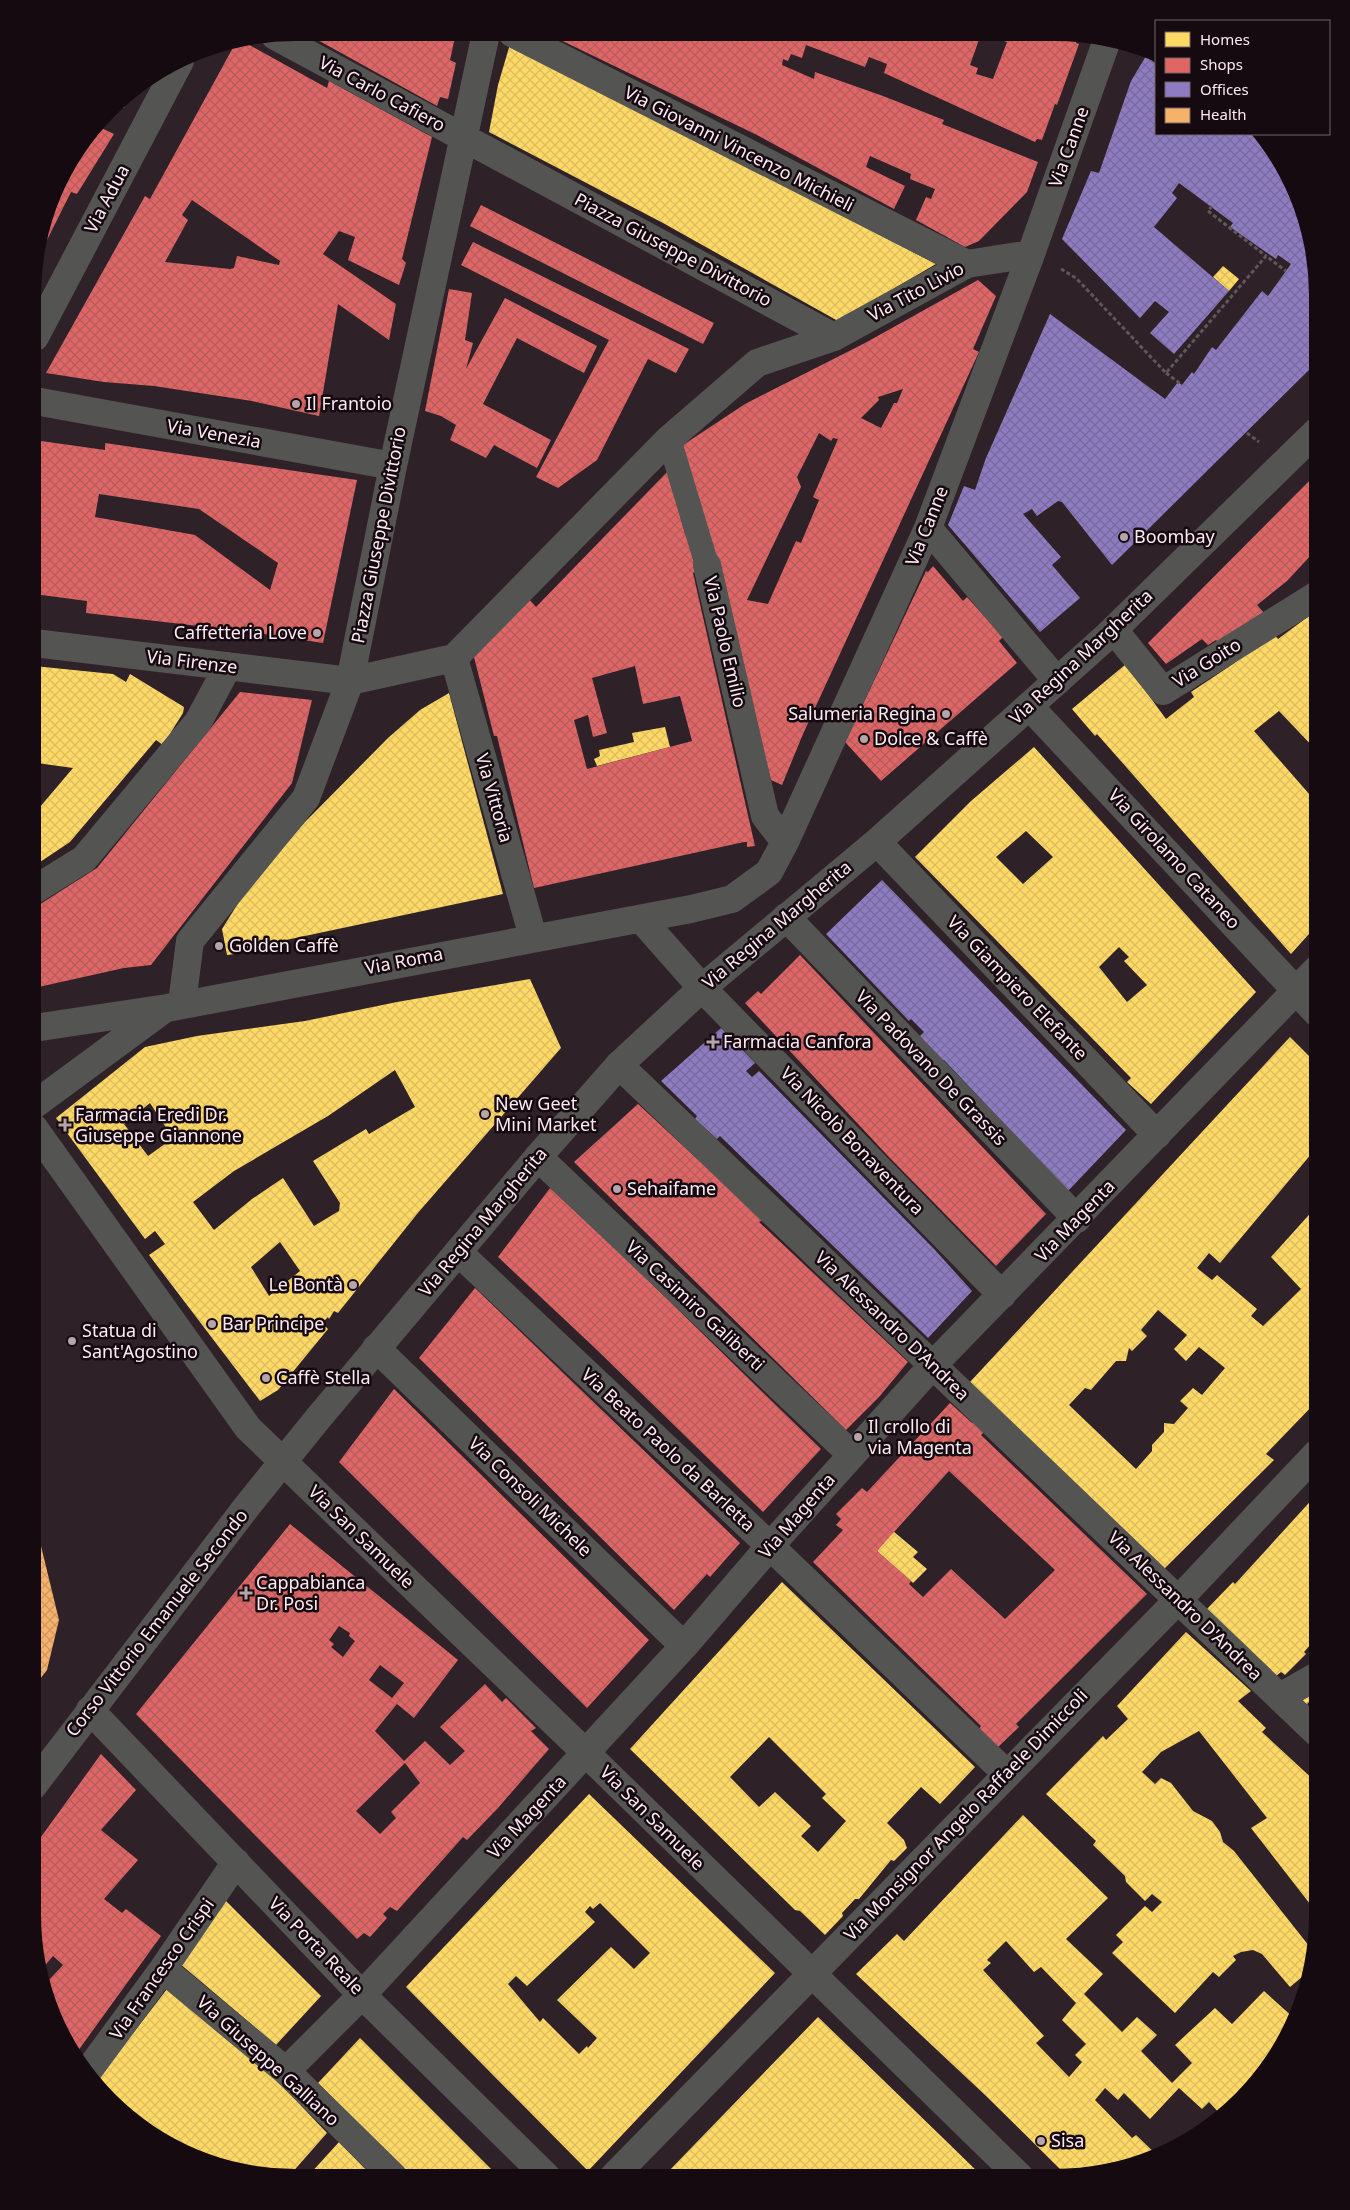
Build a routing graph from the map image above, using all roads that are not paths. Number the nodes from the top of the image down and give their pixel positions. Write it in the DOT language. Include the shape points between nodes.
graph roads {
  1 [pos="484,41"];
  2 [pos="528,41"];
  3 [pos="285,42"];
  4 [pos="1106,46"];
  5 [pos="174,72"];
  6 [pos="462,137"];
  7 [pos="1031,254"];
  8 [pos="967,264"];
  9 [pos="41,326"];
  10 [pos="834,336"];
  11 [pos="41,402"];
  12 [pos="669,438"];
  13 [pos="1309,440"];
  14 [pos="392,466"];
  15 [pos="928,528"];
  16 [pos="707,565"];
  17 [pos="1309,600"];
  18 [pos="1114,630"];
  19 [pos="41,643"];
  20 [pos="454,658"];
  21 [pos="228,666"];
  22 [pos="350,680"];
  23 [pos="1058,681"];
  24 [pos="1029,706"];
  25 [pos="785,842"];
  26 [pos="877,842"];
  27 [pos="41,886"];
  28 [pos="786,917"];
  29 [pos="642,920"];
  30 [pos="533,937"];
  31 [pos="1309,977"];
  32 [pos="702,988"];
  33 [pos="1297,989"];
  34 [pos="1309,1003"];
  35 [pos="174,1006"];
  36 [pos="41,1027"];
  37 [pos="619,1065"];
  38 [pos="41,1100"];
  39 [pos="1157,1136"];
  40 [pos="41,1138"];
  41 [pos="538,1157"];
  42 [pos="1077,1219"];
  43 [pos="458,1252"];
  44 [pos="1002,1295"];
  45 [pos="376,1348"];
  46 [pos="932,1366"];
  47 [pos="852,1454"];
  48 [pos="1309,1461"];
  49 [pos="282,1462"];
  50 [pos="770,1546"];
  51 [pos="1179,1599"];
  52 [pos="684,1646"];
  53 [pos="1309,1681"];
  54 [pos="1280,1697"];
  55 [pos="90,1710"];
  56 [pos="1309,1724"];
  57 [pos="586,1753"];
  58 [pos="1007,1774"];
  59 [pos="41,1775"];
  60 [pos="236,1862"];
  61 [pos="163,1969"];
  62 [pos="810,1974"];
  63 [pos="362,1995"];
  64 [pos="92,2066"];
  65 [pos="286,2071"];
  66 [pos="386,2169"];
  67 [pos="539,2169"];
  68 [pos="621,2169"];
  69 [pos="1012,2169"];
  1 -- 6 [label="street"];
  2 -- 8 [label="street, Via Giovanni Vincenzo Michieli"];
  3 -- 6 [label="street, Via Carlo Cafiero"];
  4 -- 7 [label="street, Via Canne"];
  5 -- 9 [label="street, Via Adua"];
  6 -- 10 [label="street, Piazza Giuseppe Divittorio"];
  6 -- 14 [label="street, Piazza Giuseppe Divittorio"];
  7 -- 8 [label="street, Via Tito Livio"];
  7 -- 15 [label="street, Via Canne"];
  8 -- 10 [label="street, Via Tito Livio"];
  10 -- 12 [label="street" via="757,363"];
  11 -- 14 [label="street, Via Venezia"];
  12 -- 16 [label="street, Via Paolo Emilio"];
  12 -- 20 [label="street"];
  13 -- 18 [label="street, Via Regina Margherita"];
  14 -- 22 [label="street, Piazza Giuseppe Divittorio"];
  15 -- 23 [label="street"];
  15 -- 25 [label="street, Via Canne"];
  16 -- 25 [label="street, Via Paolo Emilio" via="765,816"];
  17 -- 18 [label="street, Via Goito" via="1162,690"];
  18 -- 23 [label="street, Via Regina Margherita"];
  19 -- 21 [label="street, Via Firenze"];
  20 -- 22 [label="street"];
  20 -- 30 [label="street, Via Vittoria"];
  21 -- 22 [label="street, Via Firenze"];
  21 -- 27 [label="street" via="198,722 84,859"];
  22 -- 35 [label="street, Piazza Giuseppe Divittorio" via="306,798 190,941"];
  23 -- 24 [label="street, Via Regina Margherita"];
  24 -- 26 [label="street, Via Regina Margherita"];
  24 -- 33 [label="street, Via Girolamo Cataneo"];
  25 -- 29 [label="street, Via Canne" via="770,872 732,899"];
  26 -- 28 [label="street, Via Regina Margherita"];
  26 -- 39 [label="street, Via Giampiero Elefante"];
  28 -- 32 [label="street, Via Regina Margherita"];
  28 -- 42 [label="street, Via Padovano De Grassis"];
  29 -- 30 [label="street, Via Roma"];
  29 -- 32 [label="street, Via Nicolò Bonaventura"];
  30 -- 35 [label="street, Via Roma"];
  31 -- 33 [label="street, Via Magenta"];
  32 -- 37 [label="street, Via Regina Margherita"];
  32 -- 44 [label="street, Via Nicolò Bonaventura"];
  33 -- 34 [label="street, Via Girolamo Cataneo"];
  33 -- 39 [label="street, Via Magenta"];
  35 -- 36 [label="street, Via Roma"];
  35 -- 38 [label="street, Via Roma"];
  37 -- 41 [label="street, Via Regina Margherita"];
  37 -- 46 [label="street, Via Alessandro D'Andrea"];
  39 -- 42 [label="street, Via Magenta"];
  40 -- 49 [label="street, Via San Samuele" via="248,1428"];
  41 -- 43 [label="street, Via Regina Margherita"];
  41 -- 47 [label="street, Via Casimiro Galiberti"];
  42 -- 44 [label="street, Via Magenta"];
  43 -- 45 [label="street, Via Regina Margherita"];
  43 -- 50 [label="street, Via Beato Paolo da Barletta"];
  44 -- 46 [label="street, Via Magenta"];
  45 -- 49 [label="street, Via Regina Margherita"];
  45 -- 52 [label="street, Via Consoli Michele"];
  46 -- 47 [label="street, Via Magenta"];
  46 -- 51 [label="street, Via Alessandro D'Andrea"];
  47 -- 50 [label="street, Via Magenta"];
  48 -- 51 [label="street, Via Monsignor Angelo Raffaele Dimiccoli"];
  49 -- 55 [label="street, Corso Vittorio Emanuele Secondo"];
  49 -- 57 [label="street, Via San Samuele"];
  50 -- 52 [label="street, Via Magenta"];
  50 -- 58 [label="street, Via Beato Paolo da Barletta"];
  51 -- 54 [label="street, Via Alessandro D'Andrea"];
  51 -- 58 [label="street, Via Monsignor Angelo Raffaele Dimiccoli"];
  52 -- 57 [label="street, Via Magenta"];
  53 -- 54 [label="street"];
  54 -- 56 [label="street, Via Alessandro D'Andrea"];
  55 -- 59 [label="street, Corso Vittorio Emanuele Secondo"];
  55 -- 60 [label="street, Via Porta Reale"];
  57 -- 62 [label="street, Via San Samuele"];
  57 -- 63 [label="street, Via Magenta"];
  58 -- 62 [label="street, Via Monsignor Angelo Raffaele Dimiccoli"];
  60 -- 61 [label="street, Via Francesco Crispi"];
  60 -- 63 [label="street, Via Porta Reale"];
  61 -- 64 [label="street, Via Francesco Crispi"];
  61 -- 65 [label="street, Via Giuseppe Galliano"];
  62 -- 68 [label="street, Via Monsignor Angelo Raffaele Dimiccoli"];
  62 -- 69 [label="street, Via San Samuele"];
  63 -- 65 [label="street, Via Magenta"];
  63 -- 67 [label="street, Via Porta Reale"];
  65 -- 66 [label="street, Via Giuseppe Galliano"];
}
